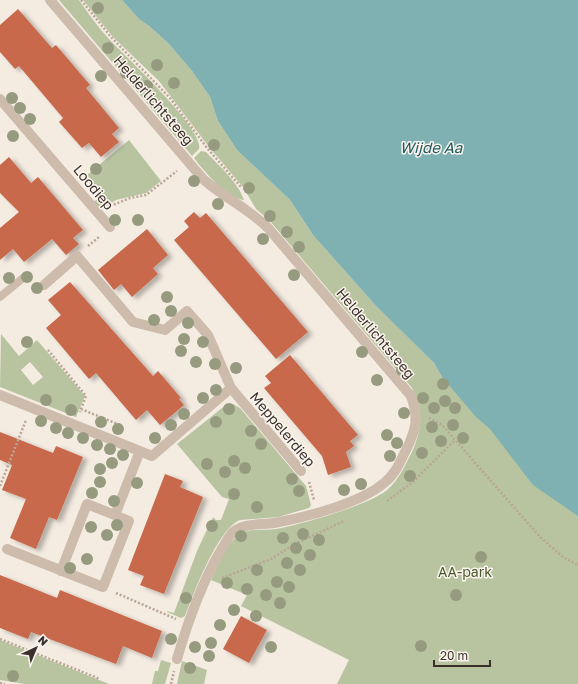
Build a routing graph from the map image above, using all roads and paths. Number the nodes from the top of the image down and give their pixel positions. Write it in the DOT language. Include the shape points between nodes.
graph roads {
  1 [pos="50,0"];
  2 [pos="81,0"];
  3 [pos="0,99"];
  4 [pos="205,146"];
  5 [pos="188,162"];
  6 [pos="245,208"];
  7 [pos="99,214"];
  8 [pos="110,227"];
  9 [pos="77,256"];
  10 [pos="23,278"];
  11 [pos="44,285"];
  12 [pos="0,297"];
  13 [pos="48,350"];
  14 [pos="232,388"];
  15 [pos="0,395"];
  16 [pos="31,408"];
  17 [pos="81,409"];
  18 [pos="417,417"];
  19 [pos="120,425"];
  20 [pos="75,426"];
  21 [pos="140,451"];
  22 [pos="301,471"];
  23 [pos="0,486"];
  24 [pos="318,512"];
  25 [pos="115,515"];
  26 [pos="7,550"];
  27 [pos="578,565"];
  28 [pos="61,571"];
  29 [pos="103,587"];
  30 [pos="188,624"];
  31 [pos="0,639"];
  32 [pos="177,659"];
  33 [pos="100,679"];
  34 [pos="0,683"];
  35 [pos="5,684"];
  1 -- 5 [label="street, Helderlichtsteeg"];
  2 -- 4 [label="path" via="111,38 170,98"];
  3 -- 7 [label="street, Loodiep"];
  4 -- 5 [label="path"];
  4 -- 6 [label="path" via="244,191 247,201"];
  5 -- 6 [label="street, Helderlichtsteeg" via="215,190"];
  5 -- 7 [label="path" via="153,192 116,203"];
  6 -- 18 [label="street, Helderlichtsteeg" via="269,229 411,396"];
  7 -- 8 [label="street, Loodiep"];
  8 -- 9 [label="path, Loodiep"];
  9 -- 11 [label="street"];
  9 -- 14 [label="street, Meppelerdiep" via="133,322 165,330 187,311 208,335"];
  10 -- 12 [label="lane"];
  13 -- 17 [label="path" via="86,396"];
  14 -- 21 [label="street, Meppelerdiep" via="152,456"];
  14 -- 22 [label="street, Meppelerdiep"];
  15 -- 16 [label="street, Meppelerdiep"];
  16 -- 20 [label="street, Meppelerdiep"];
  16 -- 23 [label="path"];
  17 -- 19 [label="path"];
  17 -- 20 [label="path"];
  18 -- 24 [label="street" via="406,449 385,483 364,496"];
  18 -- 27 [label="path" via="435,419 442,425 540,537 563,557"];
  20 -- 21 [label="street, Meppelerdiep"];
  21 -- 25 [label="street"];
  22 -- 24 [label="path, Meppelerdiep" via="310,484"];
  24 -- 30 [label="street" via="274,523 245,526 233,532 214,562"];
  25 -- 28 [label="street" via="87,504"];
  25 -- 29 [label="street" via="129,521"];
  26 -- 28 [label="street"];
  28 -- 29 [label="street"];
  29 -- 30 [label="path"];
  30 -- 32 [label="street"];
  31 -- 33 [label="path"];
  34 -- 35 [label="path"];
}
